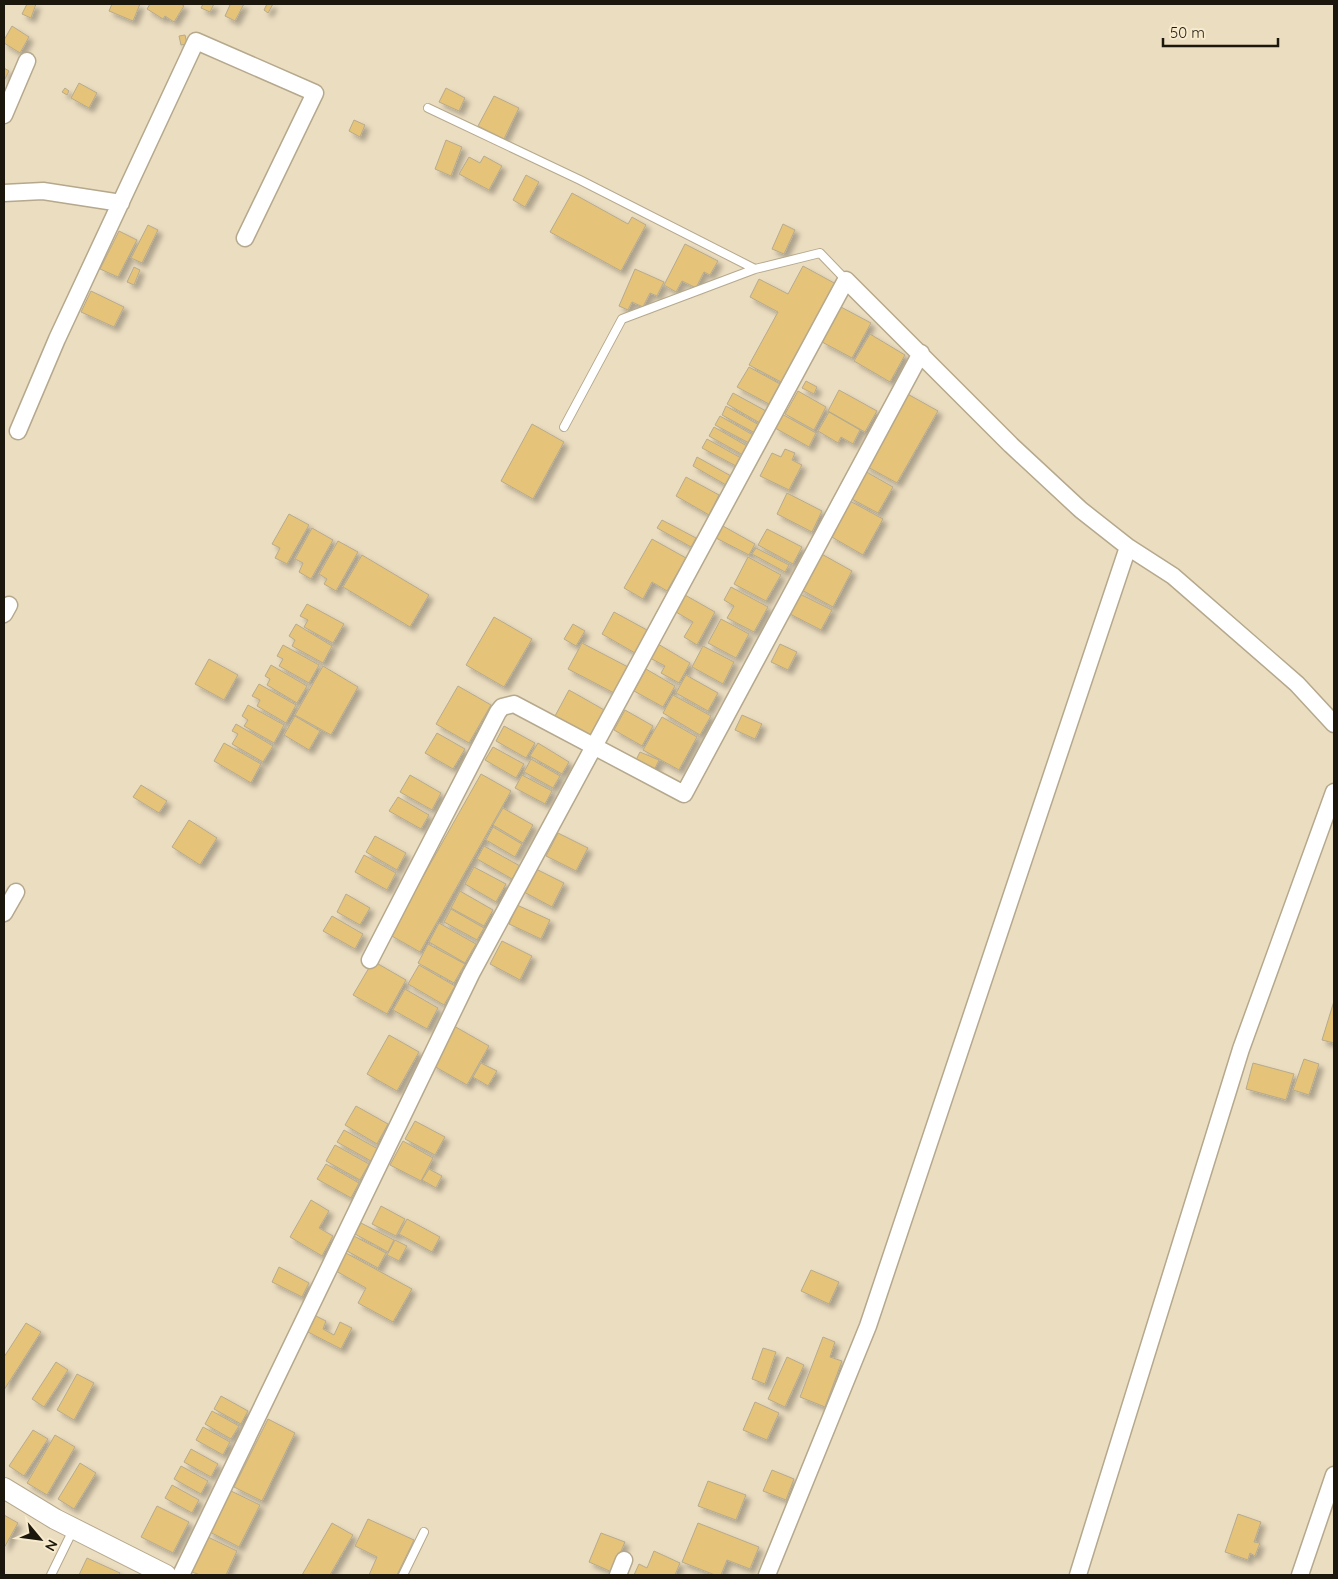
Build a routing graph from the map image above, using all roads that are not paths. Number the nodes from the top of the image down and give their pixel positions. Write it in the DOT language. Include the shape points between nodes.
graph roads {
  1 [pos="28,61"];
  2 [pos="428,108"];
  3 [pos="4,115"];
  4 [pos="4,193"];
  5 [pos="121,203"];
  6 [pos="245,238"];
  7 [pos="755,269"];
  8 [pos="846,280"];
  9 [pos="921,354"];
  10 [pos="564,427"];
  11 [pos="18,431"];
  12 [pos="1128,547"];
  13 [pos="1334,724"];
  14 [pos="594,747"];
  15 [pos="1334,792"];
  16 [pos="16,892"];
  17 [pos="4,913"];
  18 [pos="370,960"];
  19 [pos="1334,1475"];
  20 [pos="4,1488"];
  21 [pos="74,1528"];
  22 [pos="424,1532"];
  23 [pos="624,1560"];
  24 [pos="50,1575"];
  25 [pos="166,1575"];
  26 [pos="181,1575"];
  27 [pos="403,1575"];
  28 [pos="618,1575"];
  29 [pos="767,1575"];
  30 [pos="1078,1575"];
  31 [pos="1300,1575"];
  1 -- 3 [label="street"];
  2 -- 7 [label="lane" via="580,180"];
  4 -- 5 [label="street" via="43,191"];
  5 -- 6 [label="street" via="196,41 314,93"];
  5 -- 11 [label="street"];
  7 -- 8 [label="lane" via="820,253"];
  7 -- 10 [label="lane" via="622,319"];
  8 -- 9 [label="street"];
  8 -- 14 [label="street"];
  9 -- 12 [label="street" via="1025,458 1081,510"];
  9 -- 14 [label="street" via="684,794"];
  12 -- 13 [label="street" via="1173,576 1297,684"];
  12 -- 29 [label="street" via="868,1326"];
  14 -- 18 [label="street" via="514,704 502,707"];
  14 -- 26 [label="street" via="471,974"];
  15 -- 30 [label="street" via="1241,1049"];
  16 -- 17 [label="street"];
  19 -- 31 [label="street"];
  20 -- 21 [label="street"];
  21 -- 24 [label="lane"];
  21 -- 25 [label="street"];
  22 -- 27 [label="lane"];
  23 -- 28 [label="street"];
}
